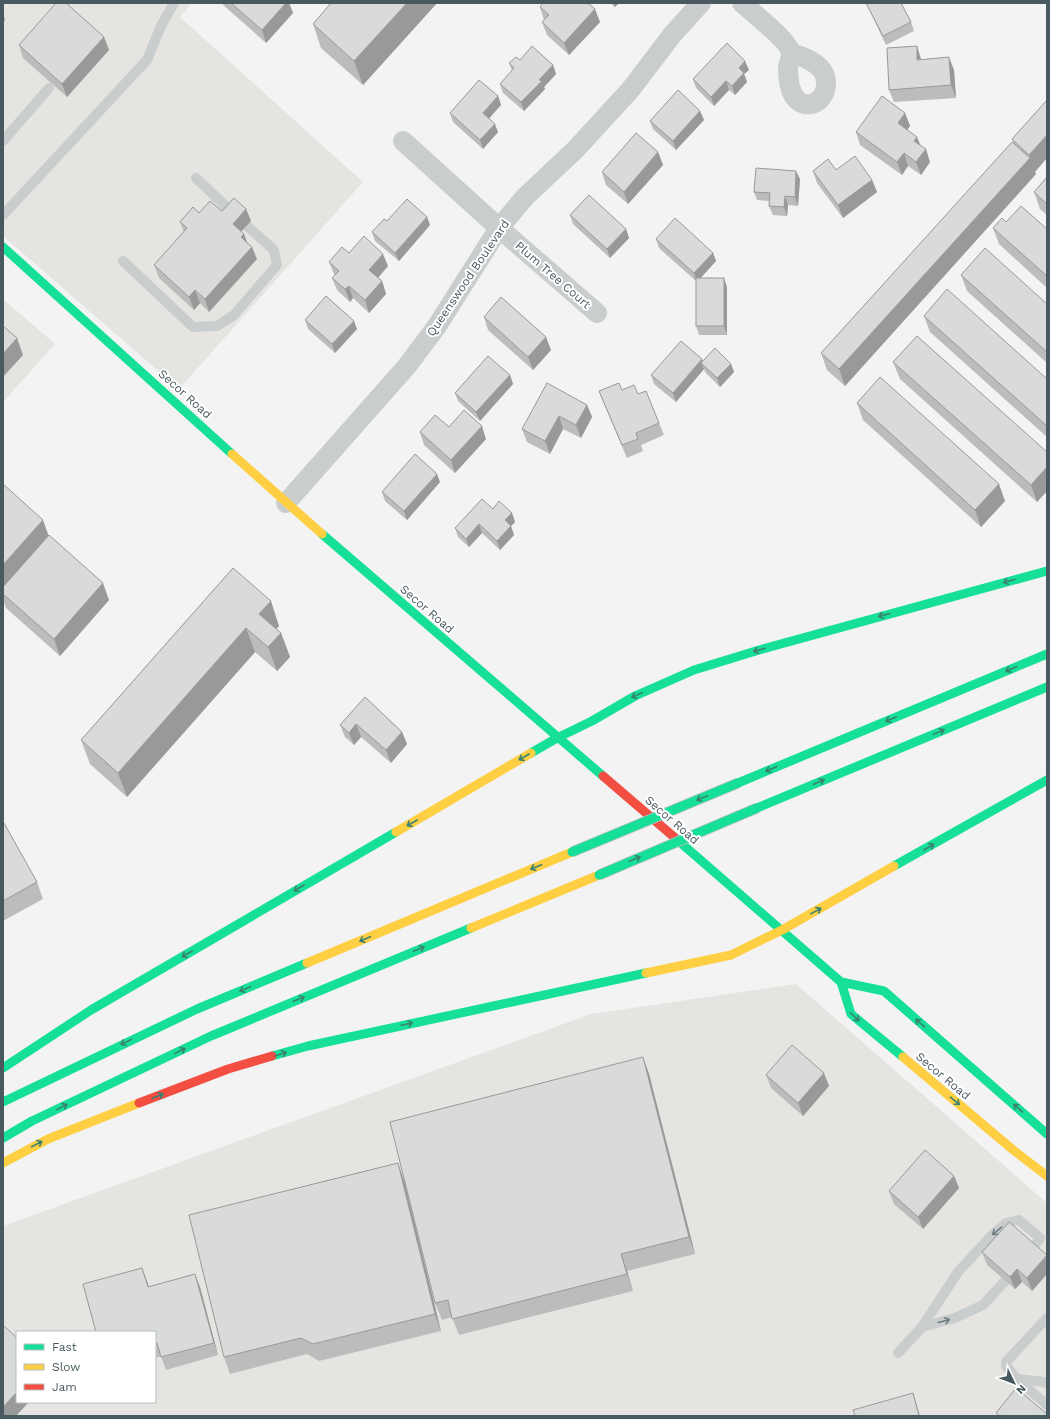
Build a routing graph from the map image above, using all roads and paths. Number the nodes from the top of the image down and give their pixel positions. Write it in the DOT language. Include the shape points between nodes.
graph roads {
  1 [pos="174,3"];
  2 [pos="701,3"];
  3 [pos="742,3"];
  4 [pos="791,53"];
  5 [pos="49,88"];
  6 [pos="3,141"];
  7 [pos="403,141"];
  8 [pos="196,178"];
  9 [pos="3,215"];
  10 [pos="235,215"];
  11 [pos="247,226"];
  12 [pos="499,228"];
  13 [pos="3,247"];
  14 [pos="123,260"];
  15 [pos="597,313"];
  16 [pos="286,503"];
  17 [pos="1047,571"];
  18 [pos="1047,654"];
  19 [pos="1047,687"];
  20 [pos="558,738"];
  21 [pos="1047,780"];
  22 [pos="782,930"];
  23 [pos="841,982"];
  24 [pos="3,1068"];
  25 [pos="3,1102"];
  26 [pos="1047,1134"];
  27 [pos="3,1138"];
  28 [pos="3,1163"];
  29 [pos="1047,1176"];
  30 [pos="1032,1250"];
  31 [pos="1005,1281"];
  32 [pos="1047,1319"];
  33 [pos="922,1327"];
  34 [pos="898,1353"];
  35 [pos="1018,1379"];
  36 [pos="1046,1382"];
  37 [pos="1047,1405"];
  1 -- 9 [label="lane" via="147,60"];
  2 -- 12 [label="street, Queenswood Boulevard" via="672,35 631,90"];
  3 -- 4 [label="street" via="786,43"];
  5 -- 6 [label="lane"];
  7 -- 12 [label="street, Plum Tree Court"];
  8 -- 10 [label="lane"];
  11 -- 14 [label="lane" via="274,250 277,265 234,315 217,326 193,327"];
  12 -- 15 [label="street, Plum Tree Court"];
  12 -- 16 [label="street, Queenswood Boulevard" via="437,326 407,366"];
  13 -- 16 [label="main road, Secor Road"];
  16 -- 20 [label="main road, Secor Road"];
  17 -- 20 [label="main road, one-way" via="694,670 635,696"];
  18 -- 25 [label="main road, one-way, bridge" via="197,1009"];
  27 -- 19 [label="main road, one-way, bridge" via="32,1121 211,1036"];
  20 -- 22 [label="main road, Secor Road"];
  20 -- 24 [label="main road, one-way" via="90,1010"];
  22 -- 21 [label="main road, one-way"];
  22 -- 23 [label="main road, Secor Road"];
  28 -- 22 [label="main road, one-way" via="48,1139 228,1070 308,1046 731,955"];
  26 -- 23 [label="main road, Secor Road, one-way" via="884,992"];
  23 -- 29 [label="main road, Secor Road, one-way" via="851,1014"];
  30 -- 33 [label="lane, one-way" via="1040,1238 1019,1220 1006,1224 994,1233 958,1272"];
  33 -- 31 [label="lane, one-way" via="955,1318 983,1305"];
  32 -- 35 [label="lane" via="1006,1362 1008,1370"];
  33 -- 34 [label="lane"];
  35 -- 36 [label="lane"];
  35 -- 37 [label="lane"];
}
